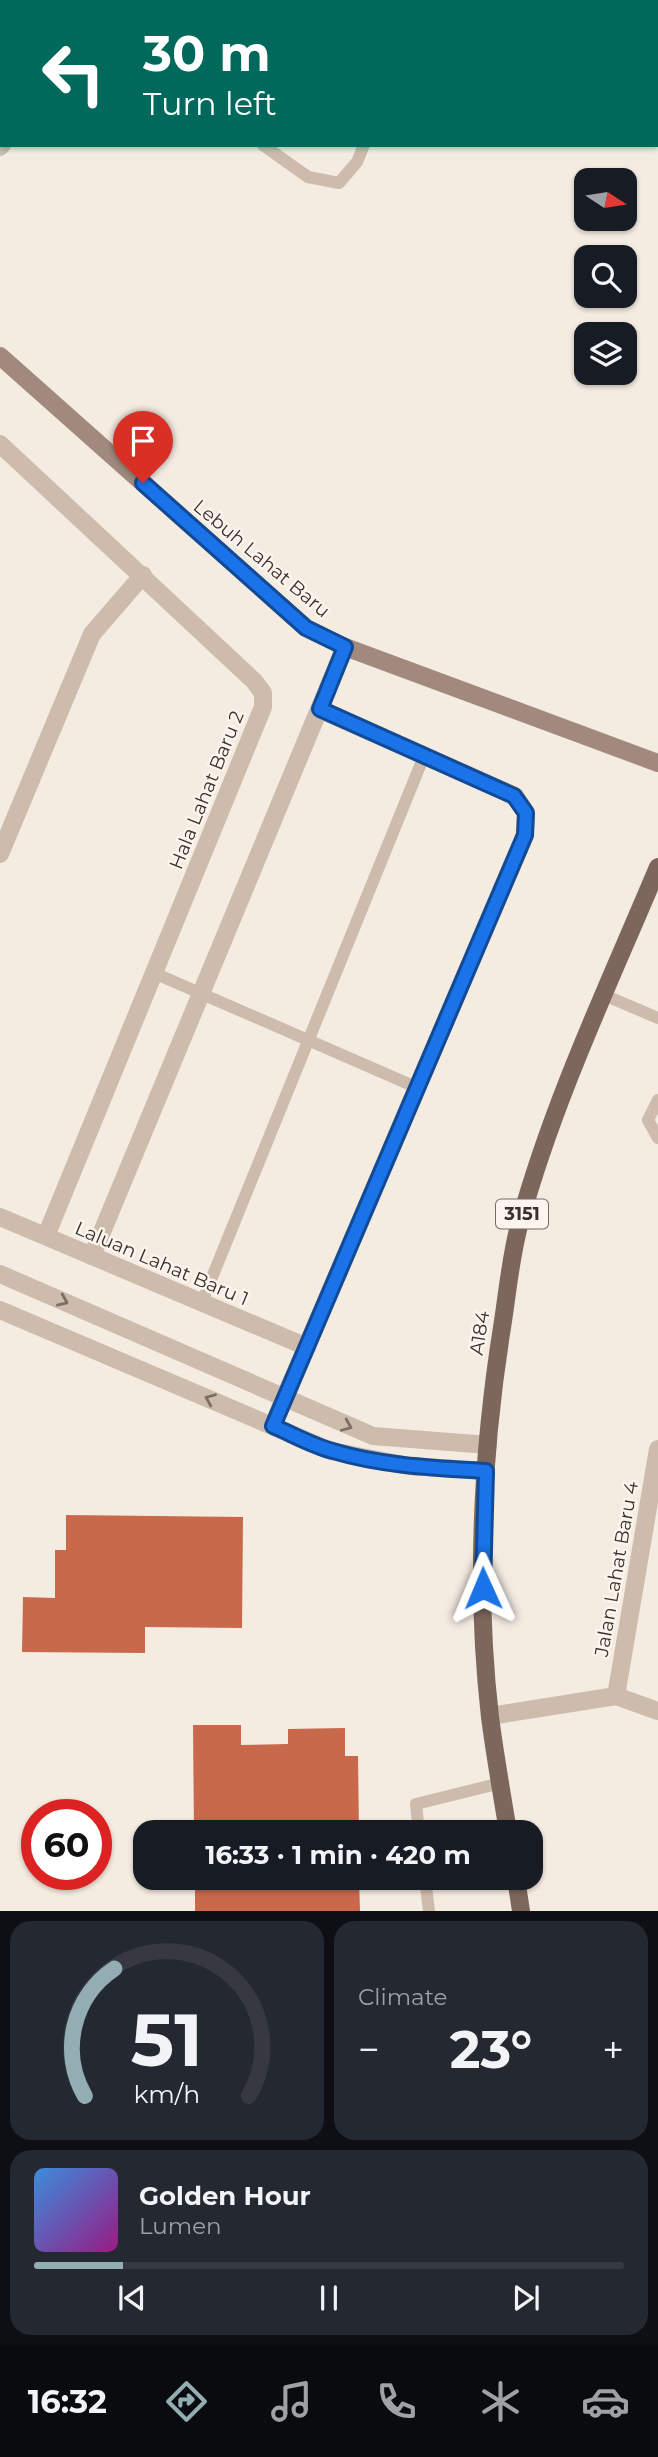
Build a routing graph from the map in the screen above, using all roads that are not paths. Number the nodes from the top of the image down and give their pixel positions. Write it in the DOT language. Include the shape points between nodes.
graph roads {
  1 [pos="266,147"];
  2 [pos="363,147"];
  3 [pos="0,356"];
  4 [pos="1,446"];
  5 [pos="143,575"];
  6 [pos="345,647"];
  7 [pos="320,709"];
  8 [pos="424,756"];
  9 [pos="658,763"];
  10 [pos="0,854"];
  11 [pos="658,867"];
  12 [pos="154,973"];
  13 [pos="201,993"];
  14 [pos="604,995"];
  15 [pos="658,1018"];
  16 [pos="309,1041"];
  17 [pos="418,1088"];
  18 [pos="658,1100"];
  19 [pos="658,1138"];
  20 [pos="0,1217"];
  21 [pos="46,1236"];
  22 [pos="92,1256"];
  23 [pos="0,1274"];
  24 [pos="202,1303"];
  25 [pos="0,1310"];
  26 [pos="307,1347"];
  27 [pos="285,1399"];
  28 [pos="273,1426"];
  29 [pos="488,1445"];
  30 [pos="658,1449"];
  31 [pos="486,1471"];
  32 [pos="616,1696"];
  33 [pos="658,1711"];
  34 [pos="490,1716"];
  35 [pos="501,1783"];
  36 [pos="418,1820"];
  37 [pos="507,1820"];
  38 [pos="426,1890"];
  39 [pos="518,1890"];
  40 [pos="429,1911"];
  41 [pos="521,1911"];
  1 -- 2 [label="lane" via="308,177 339,183"];
  3 -- 6 [label="street, Lebuh Lahat Baru" via="306,628"];
  4 -- 5 [label="street, Hala Lahat Baru 2"];
  5 -- 10 [label="street" via="92,634"];
  5 -- 12 [label="street, Hala Lahat Baru 2" via="263,693 263,707"];
  6 -- 7 [label="street"];
  6 -- 9 [label="street, Lebuh Lahat Baru"];
  7 -- 8 [label="street"];
  7 -- 13 [label="street"];
  8 -- 16 [label="lane"];
  8 -- 17 [label="street" via="514,796 526,813 525,835"];
  11 -- 14 [label="main road, A184 / 3151"];
  12 -- 13 [label="lane"];
  12 -- 21 [label="street, Hala Lahat Baru 2"];
  13 -- 16 [label="lane"];
  13 -- 22 [label="street"];
  14 -- 15 [label="lane"];
  14 -- 29 [label="main road, A184 / 3151" via="557,1110 519,1225 494,1373"];
  16 -- 17 [label="lane"];
  16 -- 24 [label="lane"];
  17 -- 26 [label="street"];
  18 -- 19 [label="lane" via="648,1120"];
  20 -- 21 [label="street, Laluan Lahat Baru 1"];
  21 -- 22 [label="street, Laluan Lahat Baru 1"];
  22 -- 24 [label="street, Laluan Lahat Baru 1"];
  23 -- 27 [label="street, one-way"];
  24 -- 26 [label="street, Laluan Lahat Baru 1"];
  28 -- 25 [label="street, one-way"];
  26 -- 27 [label="street"];
  27 -- 28 [label="street"];
  27 -- 29 [label="street, one-way" via="373,1436"];
  28 -- 31 [label="street" via="331,1451 364,1459"];
  29 -- 31 [label="main road, A184 / 3151"];
  30 -- 32 [label="street, Jalan Lahat Baru 4"];
  31 -- 34 [label="main road, A184 / 3151" via="482,1545"];
  32 -- 33 [label="street"];
  32 -- 34 [label="street"];
  34 -- 35 [label="main road, A184 / 3151"];
  35 -- 36 [label="lane" via="416,1804"];
  35 -- 37 [label="main road, A184 / 3151"];
  38 -- 40 [label="lane"];
  39 -- 41 [label="main road"];
}
